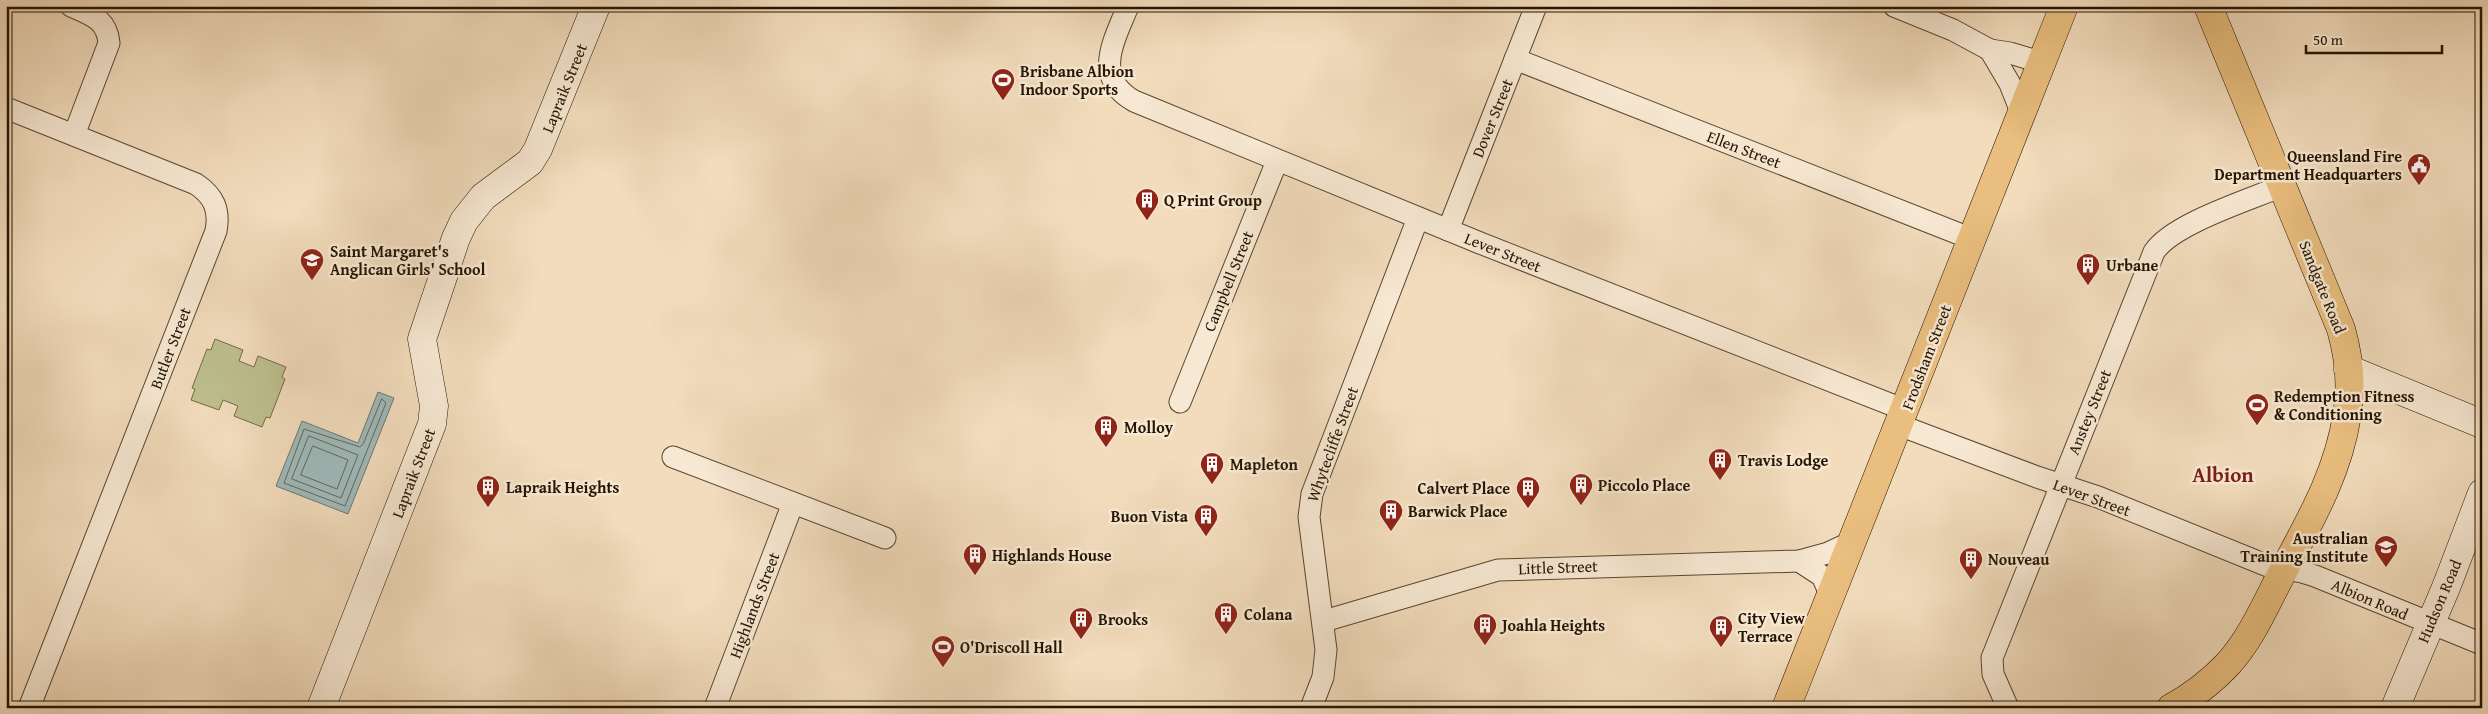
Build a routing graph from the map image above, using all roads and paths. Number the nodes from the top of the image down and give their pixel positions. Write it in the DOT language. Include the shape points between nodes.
graph roads {
  1 [pos="71,6"];
  2 [pos="596,6"];
  3 [pos="1128,6"];
  4 [pos="1536,6"];
  5 [pos="1894,6"];
  6 [pos="2064,6"];
  7 [pos="2208,6"];
  8 [pos="1990,50"];
  9 [pos="1515,59"];
  10 [pos="2043,63"];
  11 [pos="6,108"];
  12 [pos="2022,114"];
  13 [pos="74,135"];
  14 [pos="1277,161"];
  15 [pos="2282,186"];
  16 [pos="1418,218"];
  17 [pos="1448,230"];
  18 [pos="1972,239"];
  19 [pos="2348,369"];
  20 [pos="1180,402"];
  21 [pos="1902,418"];
  22 [pos="2482,424"];
  23 [pos="673,457"];
  24 [pos="2060,485"];
  25 [pos="2482,493"];
  26 [pos="794,503"];
  27 [pos="885,538"];
  28 [pos="1854,541"];
  29 [pos="1799,561"];
  30 [pos="2285,569"];
  31 [pos="1831,596"];
  32 [pos="1324,621"];
  33 [pos="2430,623"];
  34 [pos="2482,644"];
  35 [pos="29,708"];
  36 [pos="321,708"];
  37 [pos="715,708"];
  38 [pos="1311,708"];
  39 [pos="1786,708"];
  40 [pos="2008,708"];
  41 [pos="2171,708"];
  42 [pos="2395,708"];
  1 -- 13 [label="street" via="101,21 109,43"];
  2 -- 36 [label="street, Lapraik Street" via="538,150 530,162 478,203 456,238 422,339 434,406 432,424"];
  3 -- 14 [label="street, Lever Street" via="1110,54 1111,77 1120,91 1134,101"];
  4 -- 9 [label="street, Dover Street"];
  5 -- 8 [label="street" via="1953,30"];
  6 -- 10 [label="highway, Frodsham Street"];
  7 -- 15 [label="highway, Sandgate Road"];
  8 -- 10 [label="street"];
  8 -- 12 [label="street" via="2010,84"];
  9 -- 17 [label="street, Dover Street"];
  9 -- 18 [label="street, Ellen Street"];
  10 -- 12 [label="highway, Frodsham Street"];
  11 -- 13 [label="street, Butler Street"];
  12 -- 18 [label="highway, Frodsham Street"];
  13 -- 35 [label="street, Butler Street" via="196,184 215,204 218,220"];
  14 -- 16 [label="street, Lever Street"];
  14 -- 20 [label="street, Campbell Street"];
  15 -- 19 [label="highway, Sandgate Road" via="2341,329"];
  15 -- 24 [label="street, Anstey Street" via="2183,228 2159,244 2149,261"];
  16 -- 17 [label="street, Lever Street"];
  16 -- 32 [label="street, Whytecliffe Street" via="1312,494 1309,516"];
  17 -- 21 [label="street, Lever Street"];
  18 -- 21 [label="highway, Frodsham Street"];
  19 -- 22 [label="street"];
  19 -- 30 [label="highway, Sandgate Road" via="2348,408 2338,460"];
  21 -- 24 [label="street, Lever Street"];
  21 -- 28 [label="highway, Frodsham Street"];
  23 -- 26 [label="street"];
  24 -- 30 [label="street, Lever Street" via="2098,497 2262,564"];
  24 -- 40 [label="street, Anstey Street" via="1992,658 1993,674"];
  25 -- 33 [label="street, Hudson Road"];
  26 -- 27 [label="street"];
  26 -- 37 [label="street, Highlands Street"];
  28 -- 29 [label="street, Little Street"];
  28 -- 31 [label="highway, Frodsham Street"];
  29 -- 31 [label="street" via="1822,576"];
  29 -- 32 [label="street, Little Street" via="1498,570"];
  30 -- 33 [label="street, Albion Road" via="2315,576"];
  30 -- 41 [label="highway, Sandgate Road" via="2228,663 2207,684"];
  31 -- 39 [label="highway, Frodsham Street"];
  32 -- 38 [label="street, Whytecliffe Street" via="1323,677"];
  33 -- 34 [label="street, Albion Road"];
  33 -- 42 [label="street, Hudson Road"];
}
